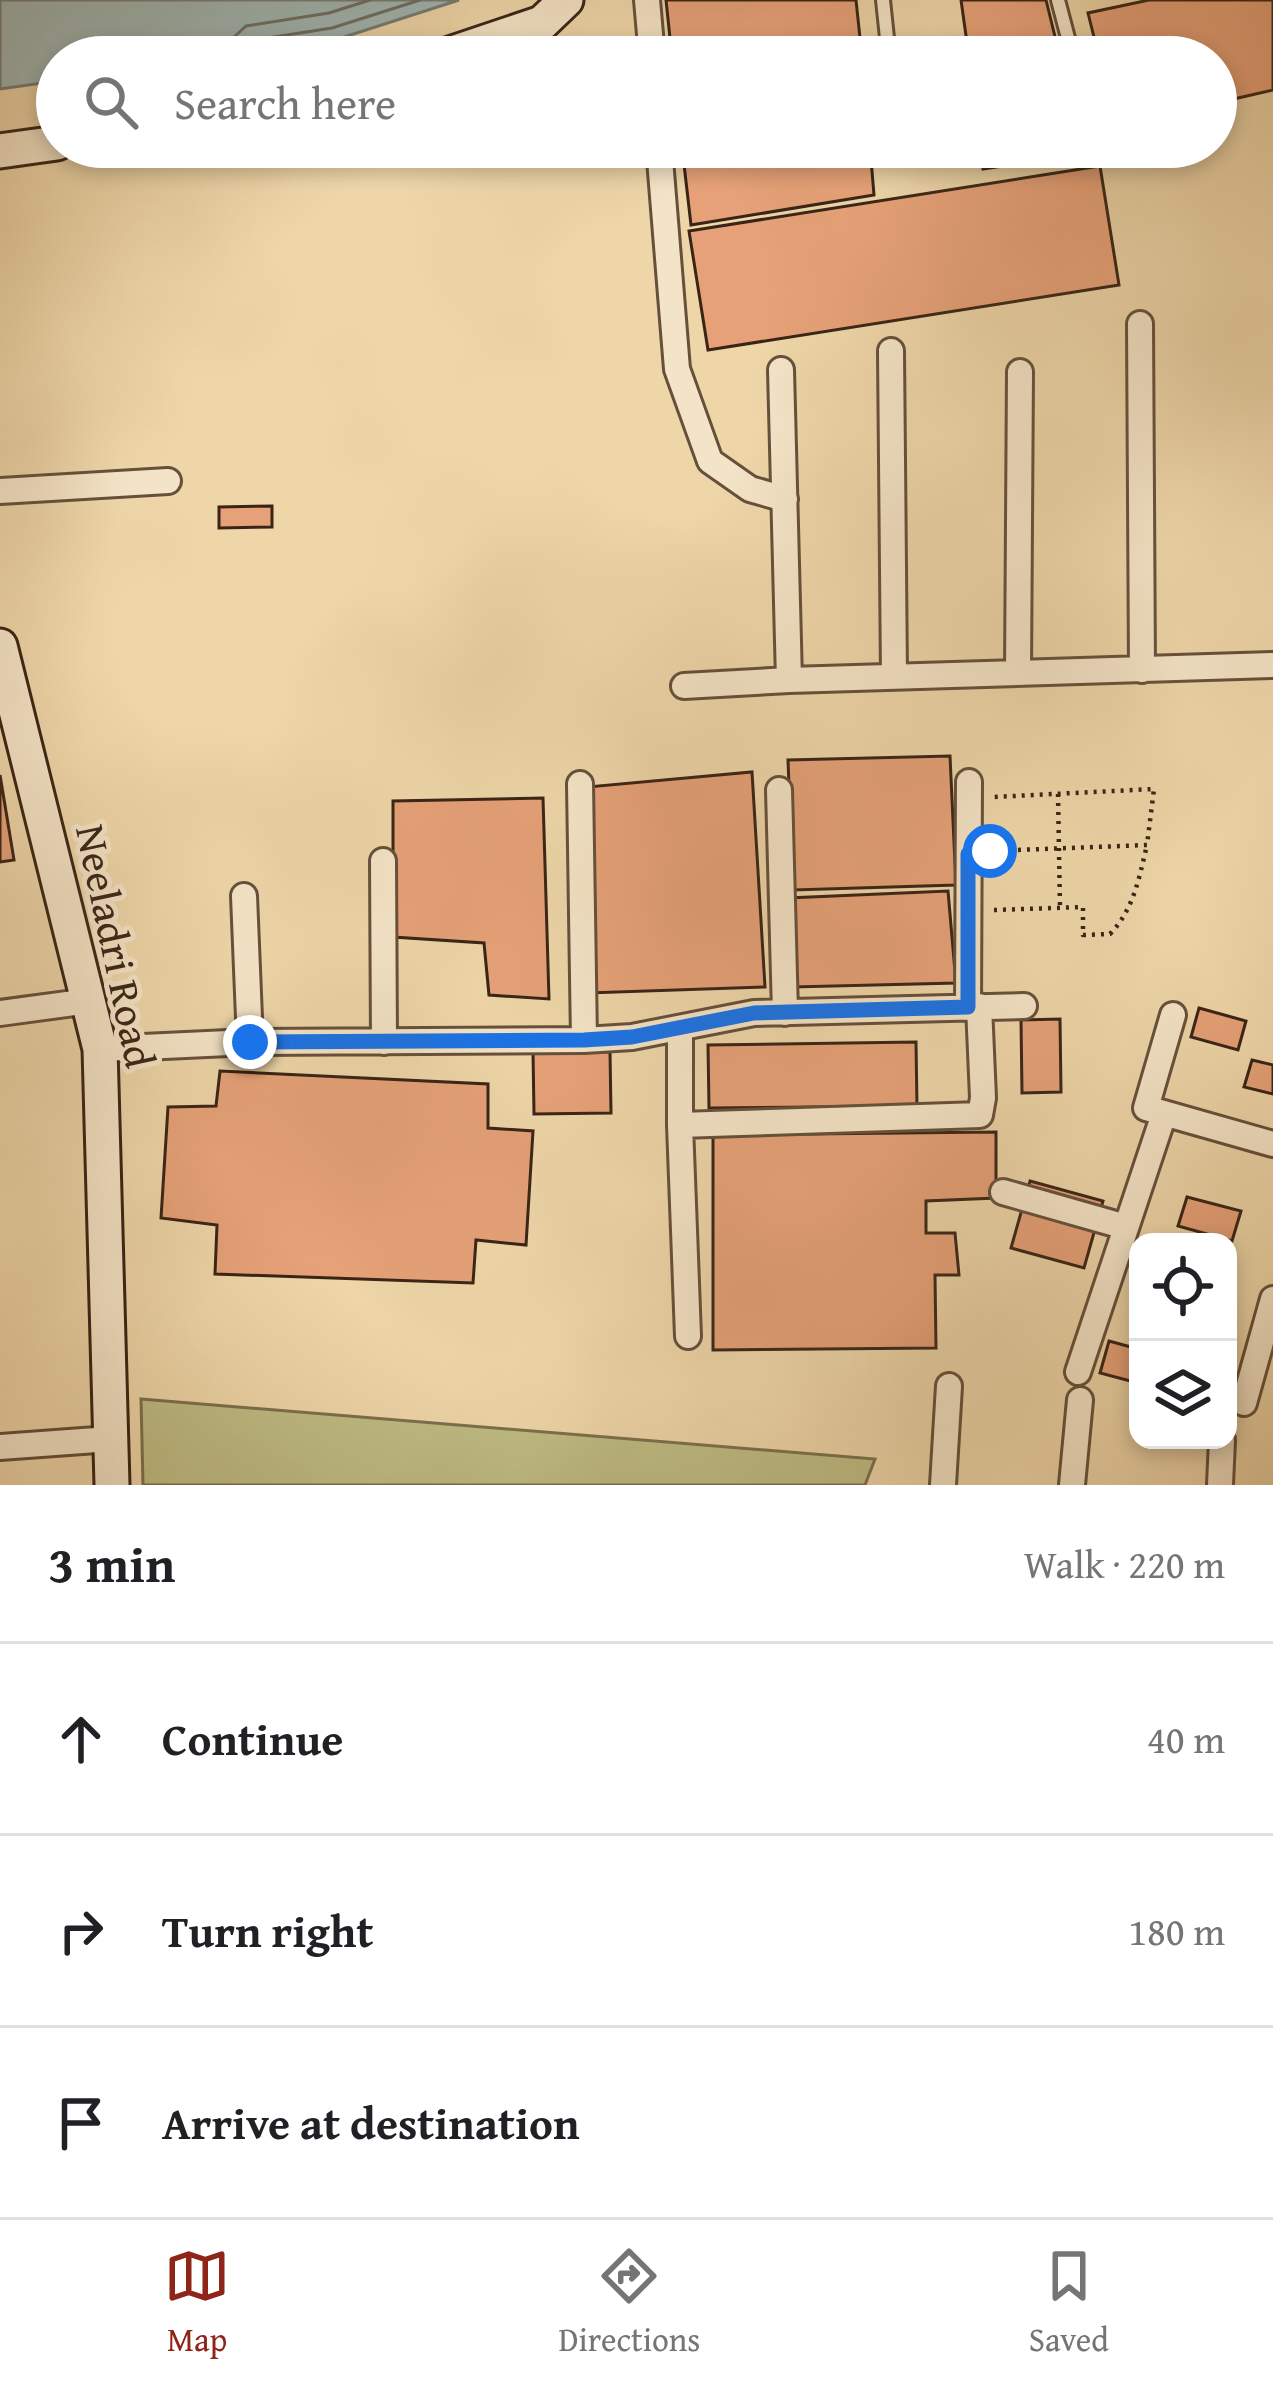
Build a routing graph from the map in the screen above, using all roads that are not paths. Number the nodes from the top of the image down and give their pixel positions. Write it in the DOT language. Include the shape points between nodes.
graph roads {
  1 [pos="566,0"];
  2 [pos="647,0"];
  3 [pos="884,0"];
  4 [pos="1058,0"];
  5 [pos="503,36"];
  6 [pos="650,36"];
  7 [pos="887,36"];
  8 [pos="1067,36"];
  9 [pos="36,146"];
  10 [pos="0,151"];
  11 [pos="661,168"];
  12 [pos="1141,324"];
  13 [pos="891,351"];
  14 [pos="781,370"];
  15 [pos="1020,372"];
  16 [pos="168,481"];
  17 [pos="0,491"];
  18 [pos="785,499"];
  19 [pos="0,646"];
  20 [pos="1273,665"];
  21 [pos="1142,670"];
  22 [pos="1018,673"];
  23 [pos="894,676"];
  24 [pos="790,680"];
  25 [pos="684,686"];
  26 [pos="580,784"];
  27 [pos="978,789"];
  28 [pos="779,790"];
  29 [pos="383,861"];
  30 [pos="244,896"];
  31 [pos="89,1001"];
  32 [pos="1024,1006"];
  33 [pos="974,1007"];
  34 [pos="0,1013"];
  35 [pos="785,1013"];
  36 [pos="1173,1015"];
  37 [pos="680,1028"];
  38 [pos="584,1040"];
  39 [pos="250,1042"];
  40 [pos="384,1042"];
  41 [pos="100,1049"];
  42 [pos="1164,1114"];
  43 [pos="680,1125"];
  44 [pos="1273,1144"];
  45 [pos="1003,1192"];
  46 [pos="1126,1227"];
  47 [pos="1273,1299"];
  48 [pos="688,1336"];
  49 [pos="1078,1372"];
  50 [pos="949,1386"];
  51 [pos="1080,1400"];
  52 [pos="1244,1403"];
  53 [pos="110,1439"];
  54 [pos="0,1447"];
  55 [pos="1222,1449"];
  56 [pos="112,1485"];
  57 [pos="943,1485"];
  58 [pos="1072,1485"];
  59 [pos="1220,1485"];
  1 -- 5 [label="street" via="542,23"];
  2 -- 6 [label="street"];
  3 -- 7 [label="lane"];
  4 -- 8 [label="lane"];
  9 -- 10 [label="street"];
  11 -- 18 [label="street" via="677,369 703,443 710,461 750,490"];
  12 -- 21 [label="street"];
  13 -- 23 [label="street"];
  14 -- 18 [label="street"];
  15 -- 22 [label="street"];
  16 -- 17 [label="street"];
  18 -- 24 [label="street"];
  19 -- 31 [label="street, Neeladri Road"];
  20 -- 21 [label="street"];
  21 -- 22 [label="street"];
  22 -- 23 [label="street"];
  23 -- 24 [label="street"];
  24 -- 25 [label="street"];
  26 -- 38 [label="street"];
  27 -- 33 [label="street" via="968,854"];
  28 -- 35 [label="street"];
  29 -- 40 [label="street"];
  30 -- 39 [label="street"];
  31 -- 34 [label="street"];
  31 -- 41 [label="street, Neeladri Road"];
  32 -- 33 [label="street"];
  33 -- 35 [label="street"];
  33 -- 43 [label="street" via="980,1114"];
  35 -- 37 [label="street"];
  36 -- 42 [label="street" via="1146,1108"];
  37 -- 38 [label="street"];
  37 -- 43 [label="street"];
  38 -- 40 [label="street"];
  39 -- 40 [label="street"];
  39 -- 41 [label="street"];
  41 -- 53 [label="street, Neeladri Road"];
  42 -- 44 [label="street"];
  42 -- 46 [label="street"];
  43 -- 48 [label="street"];
  45 -- 46 [label="street"];
  46 -- 49 [label="street"];
  47 -- 52 [label="street"];
  50 -- 57 [label="street"];
  51 -- 58 [label="street"];
  53 -- 54 [label="street"];
  53 -- 56 [label="street, Neeladri Road"];
  55 -- 59 [label="street"];
}
